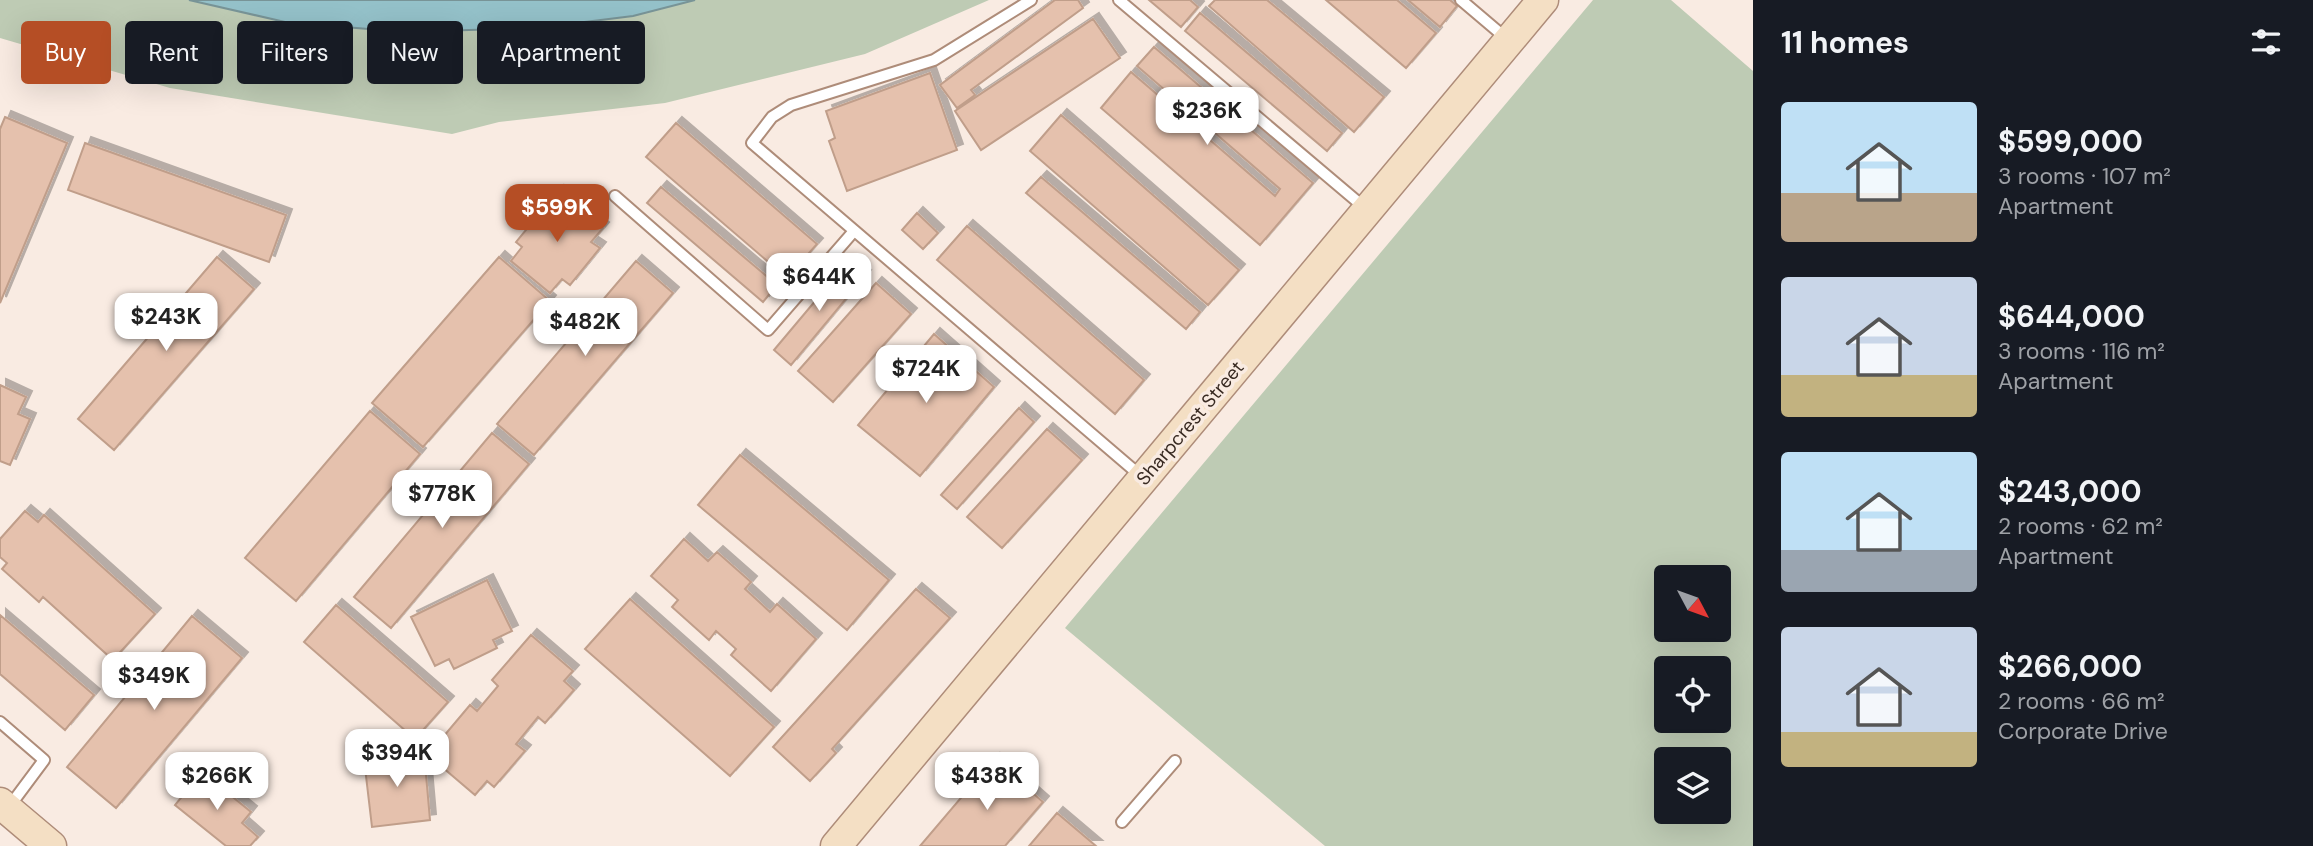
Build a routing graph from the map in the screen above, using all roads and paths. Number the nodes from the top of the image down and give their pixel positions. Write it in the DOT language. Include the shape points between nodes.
graph roads {
  1 [pos="1031,0"];
  2 [pos="1118,0"];
  3 [pos="1461,0"];
  4 [pos="1543,0"];
  5 [pos="1509,41"];
  6 [pos="615,196"];
  7 [pos="1368,210"];
  8 [pos="854,230"];
  9 [pos="1144,478"];
  10 [pos="0,722"];
  11 [pos="1175,761"];
  12 [pos="4,806"];
  13 [pos="1122,822"];
  14 [pos="51,846"];
  15 [pos="836,846"];
  1 -- 8 [label="lane" via="934,60 791,105 772,117 752,143"];
  2 -- 7 [label="lane"];
  3 -- 5 [label="lane"];
  4 -- 5 [label="street, Sharpcrest Street"];
  5 -- 7 [label="street, Sharpcrest Street"];
  6 -- 8 [label="lane" via="768,330"];
  7 -- 9 [label="street, Sharpcrest Street"];
  8 -- 9 [label="lane"];
  9 -- 15 [label="street, Sharpcrest Street"];
  10 -- 12 [label="lane" via="44,760"];
  11 -- 13 [label="lane"];
  12 -- 14 [label="street"];
}
